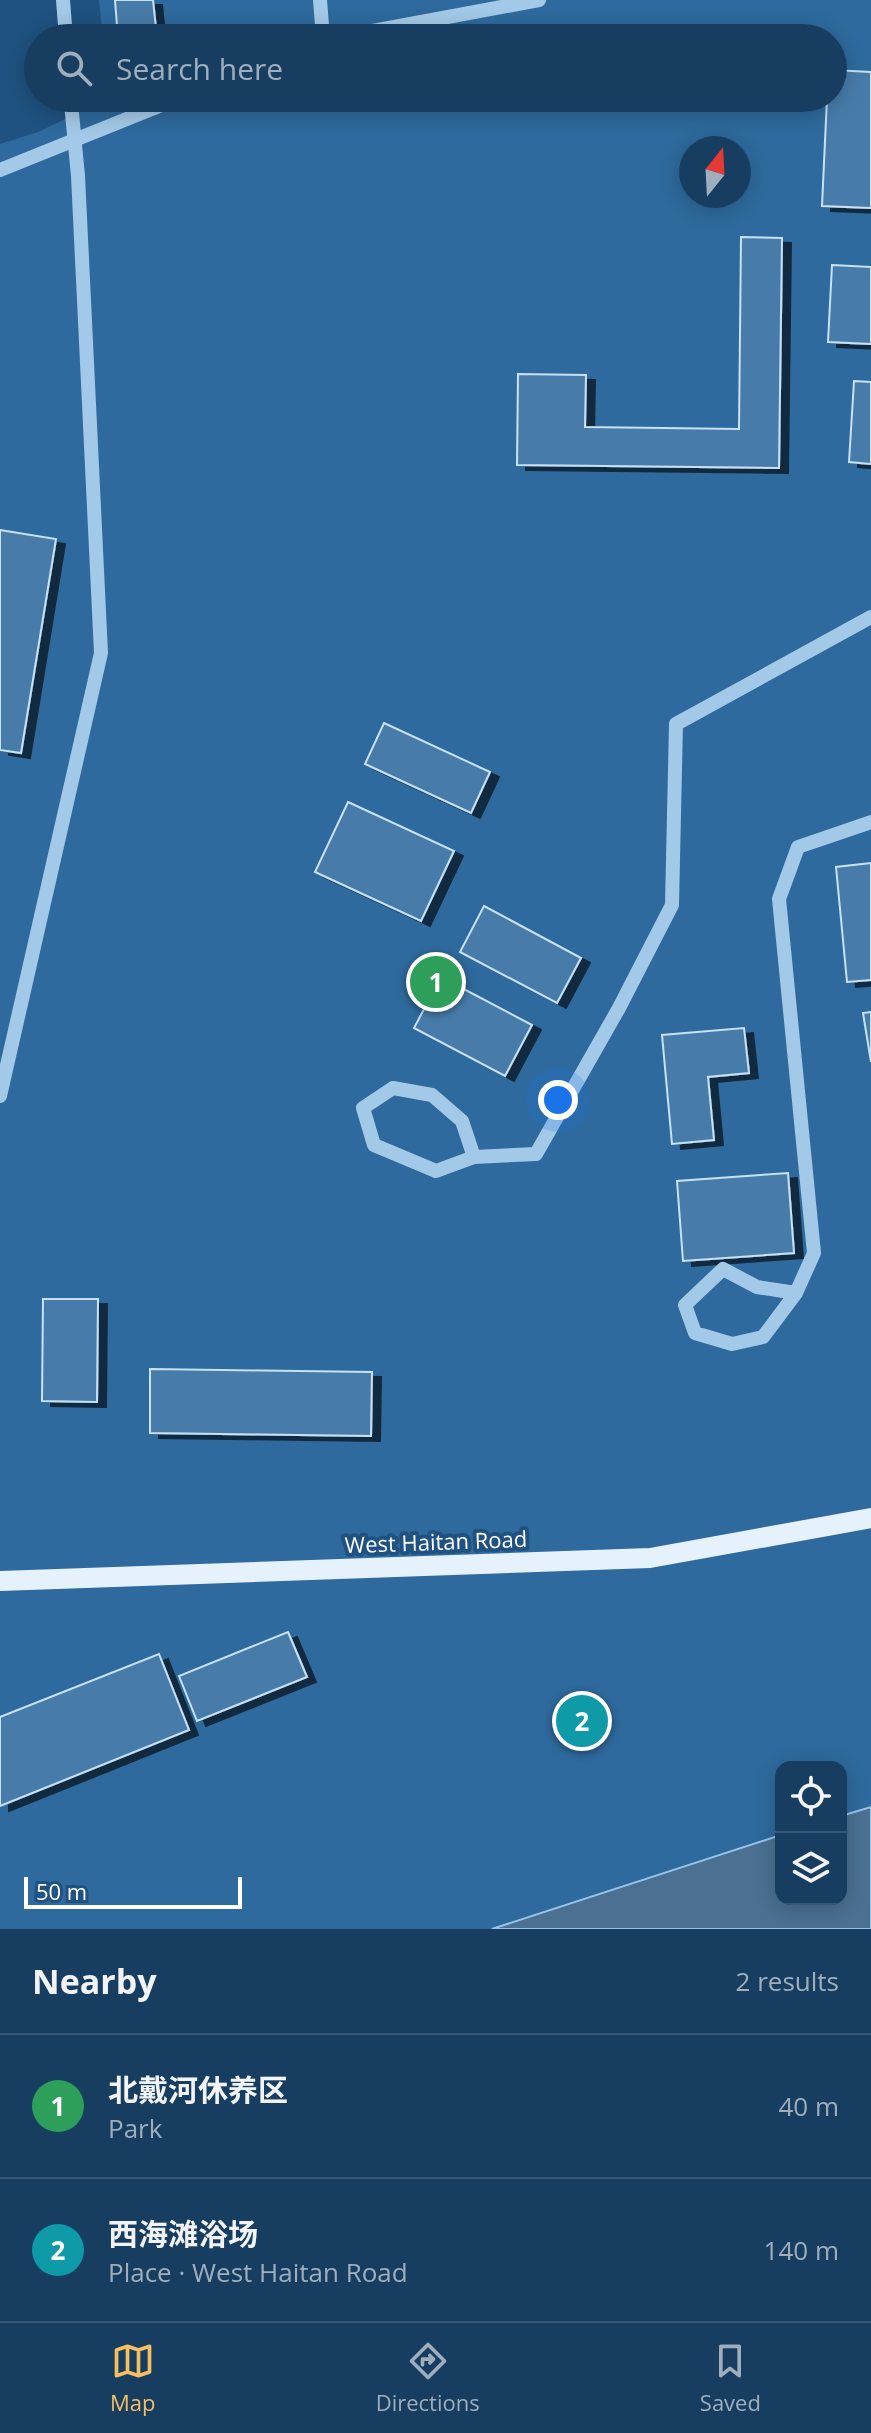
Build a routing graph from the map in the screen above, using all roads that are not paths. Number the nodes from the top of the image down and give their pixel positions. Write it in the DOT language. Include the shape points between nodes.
graph roads {
  1 [pos="63,0"];
  2 [pos="320,0"];
  3 [pos="539,0"];
  4 [pos="65,24"];
  5 [pos="322,24"];
  6 [pos="410,24"];
  7 [pos="72,112"];
  8 [pos="144,112"];
  9 [pos="0,170"];
  10 [pos="871,617"];
  11 [pos="871,822"];
  12 [pos="0,1096"];
  13 [pos="474,1157"];
  14 [pos="796,1293"];
  15 [pos="871,1518"];
  16 [pos="0,1581"];
  1 -- 4 [label="street"];
  2 -- 5 [label="street"];
  3 -- 6 [label="street"];
  7 -- 12 [label="street, bridge" via="101,653"];
  8 -- 9 [label="street"];
  10 -- 13 [label="street" via="676,724 672,905 536,1154"];
  11 -- 14 [label="street" via="798,847 779,899 814,1253"];
  13 -- 13 [label="street" via="436,1171 374,1145 363,1108 393,1088 432,1095 462,1121"];
  14 -- 14 [label="street" via="763,1337 732,1344 695,1333 685,1305 723,1269 757,1287"];
  15 -- 16 [label="main road, West Haitan Road" via="650,1558"];
}
